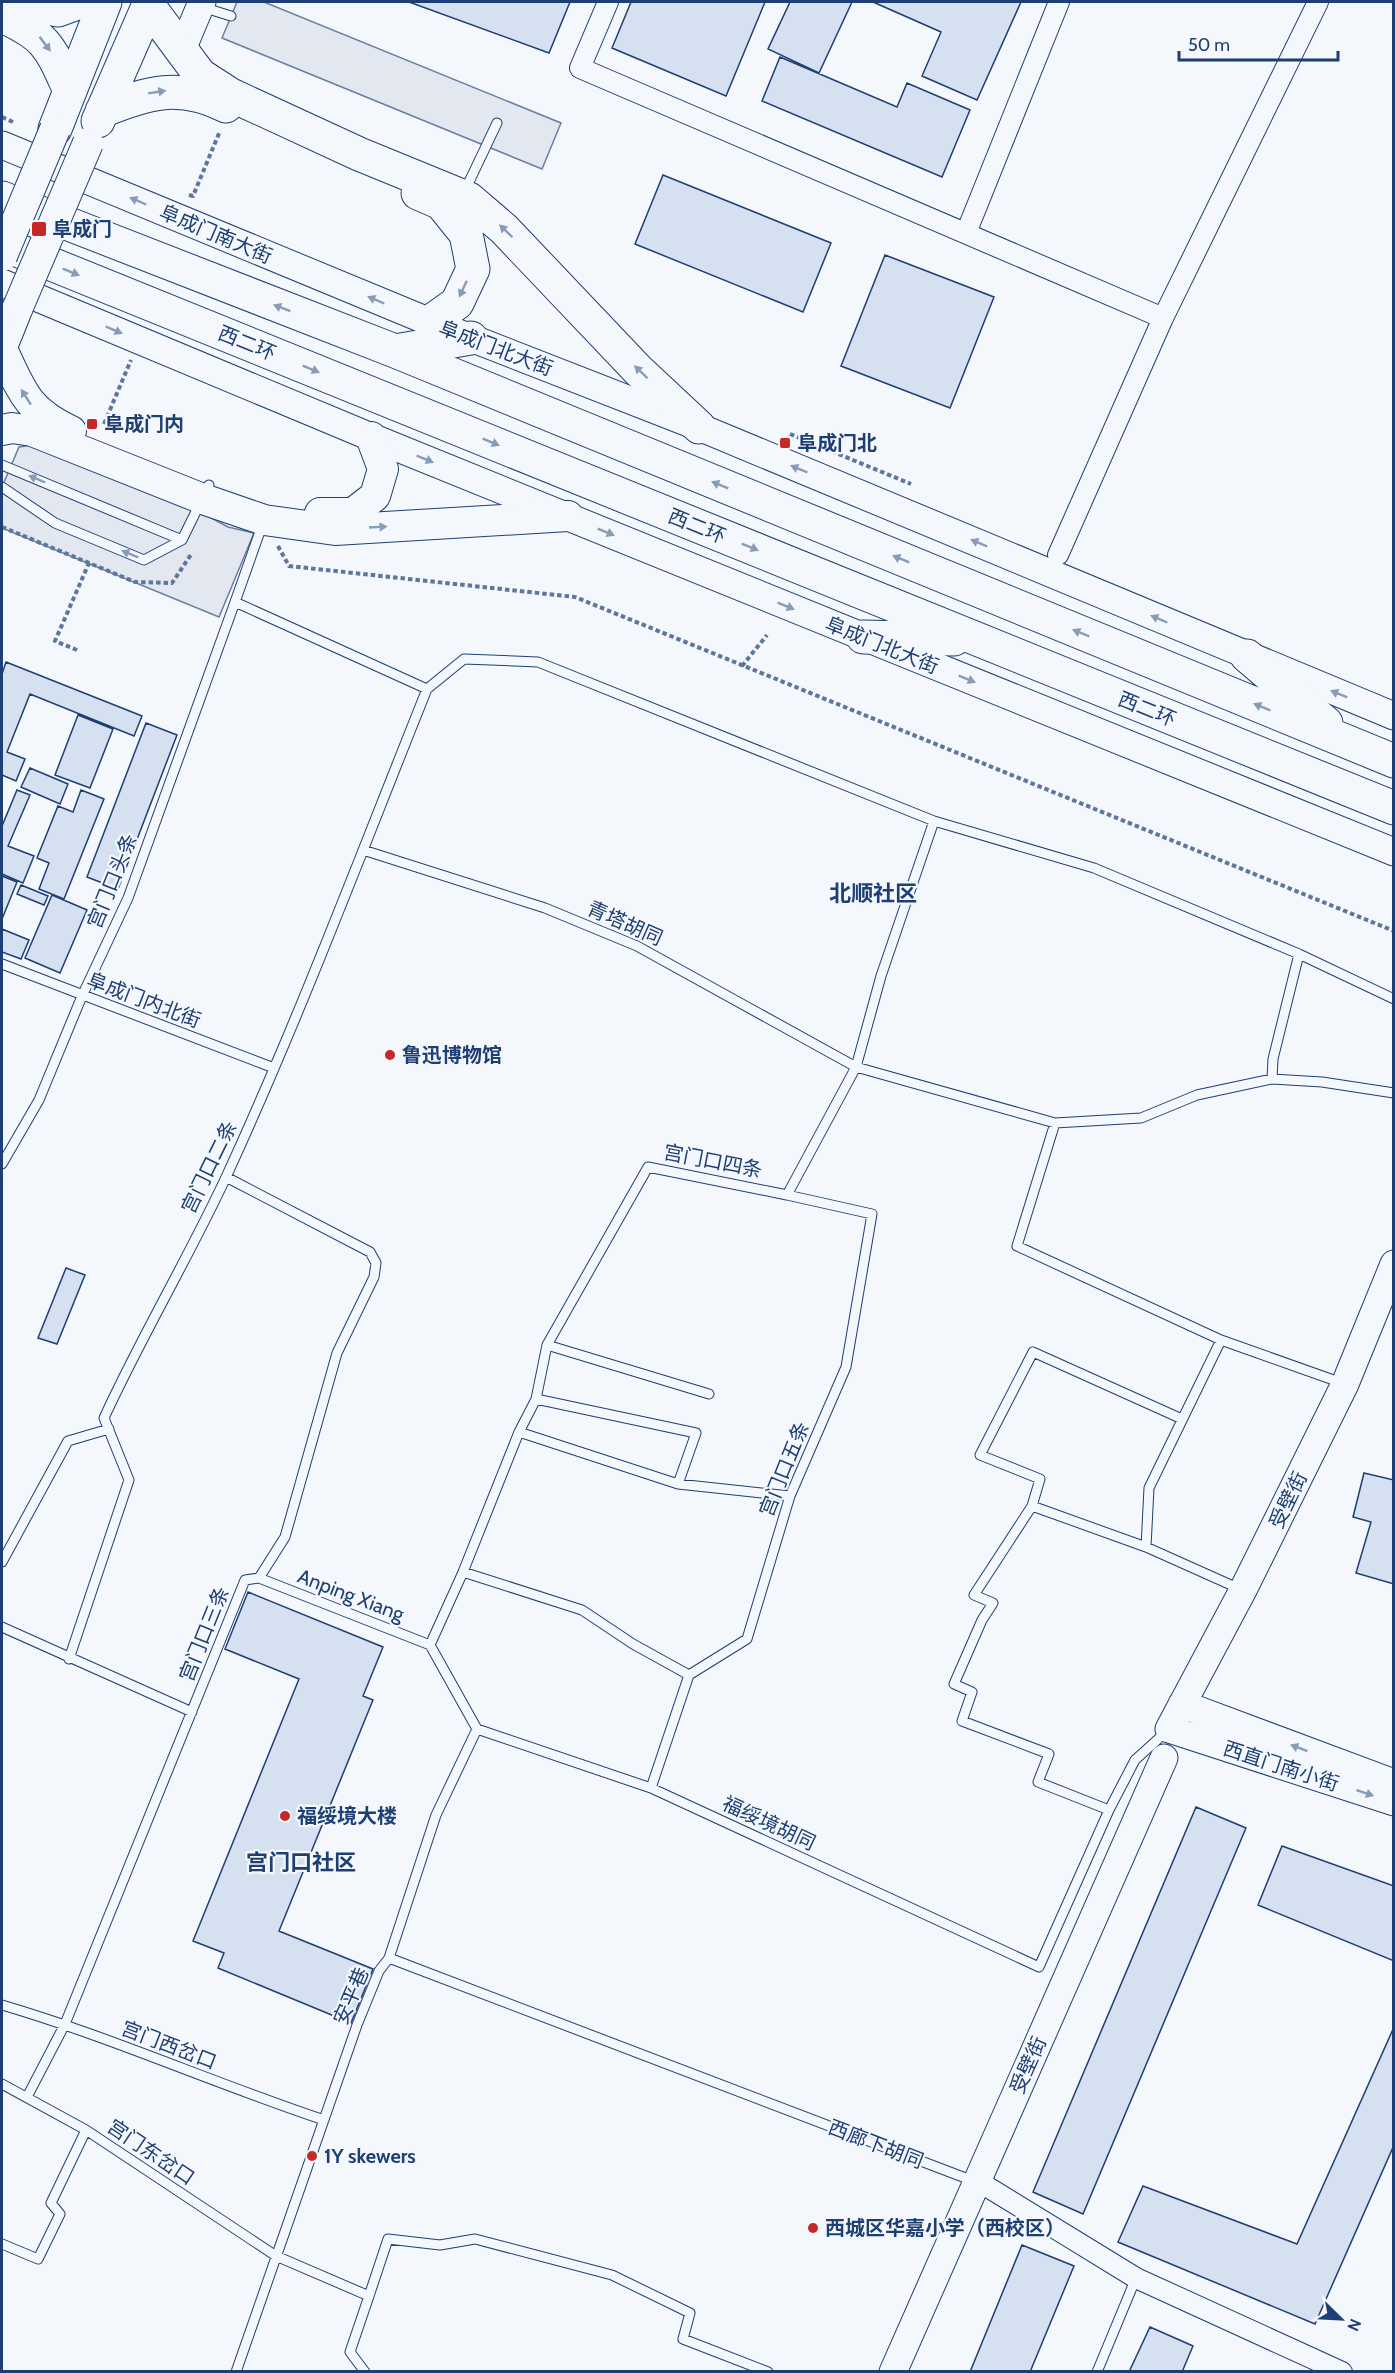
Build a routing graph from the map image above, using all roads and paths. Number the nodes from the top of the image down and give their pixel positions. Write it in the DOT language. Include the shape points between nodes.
graph roads {
  1 [pos="14,2"];
  2 [pos="105,2"];
  3 [pos="608,2"];
  4 [pos="1059,2"];
  5 [pos="1318,2"];
  6 [pos="149,3"];
  7 [pos="66,4"];
  8 [pos="201,4"];
  9 [pos="2,16"];
  10 [pos="231,16"];
  11 [pos="181,52"];
  12 [pos="70,91"];
  13 [pos="102,111"];
  14 [pos="497,123"];
  15 [pos="55,129"];
  16 [pos="220,131"];
  17 [pos="88,142"];
  18 [pos="2,145"];
  19 [pos="469,182"];
  20 [pos="193,196"];
  21 [pos="2,198"];
  22 [pos="966,233"];
  23 [pos="2,244"];
  24 [pos="2,256"];
  25 [pos="2,283"];
  26 [pos="1163,318"];
  27 [pos="430,322"];
  28 [pos="471,338"];
  29 [pos="2,348"];
  30 [pos="395,351"];
  31 [pos="132,358"];
  32 [pos="104,424"];
  33 [pos="699,427"];
  34 [pos="2,430"];
  35 [pos="790,434"];
  36 [pos="371,437"];
  37 [pos="2,465"];
  38 [pos="911,484"];
  39 [pos="2,487"];
  40 [pos="206,492"];
  41 [pos="568,516"];
  42 [pos="2,527"];
  43 [pos="261,529"];
  44 [pos="182,540"];
  45 [pos="1058,555"];
  46 [pos="235,602"];
  47 [pos="767,635"];
  48 [pos="863,637"];
  49 [pos="972,639"];
  50 [pos="77,650"];
  51 [pos="1247,656"];
  52 [pos="742,666"];
  53 [pos="427,688"];
  54 [pos="1394,716"];
  55 [pos="1348,742"];
  56 [pos="1394,761"];
  57 [pos="1394,808"];
  58 [pos="934,821"];
  59 [pos="363,850"];
  60 [pos="1394,852"];
  61 [pos="1394,931"];
  62 [pos="1299,954"];
  63 [pos="2,964"];
  64 [pos="82,996"];
  65 [pos="1394,999"];
  66 [pos="855,1067"];
  67 [pos="274,1068"];
  68 [pos="1272,1079"];
  69 [pos="1394,1093"];
  70 [pos="1055,1123"];
  71 [pos="2,1164"];
  72 [pos="226,1177"];
  73 [pos="787,1195"];
  74 [pos="1394,1264"];
  75 [pos="1221,1340"];
  76 [pos="547,1345"];
  77 [pos="1345,1384"];
  78 [pos="709,1394"];
  79 [pos="536,1399"];
  80 [pos="1182,1419"];
  81 [pos="109,1429"];
  82 [pos="519,1432"];
  83 [pos="678,1484"];
  84 [pos="790,1496"];
  85 [pos="1032,1506"];
  86 [pos="1146,1547"];
  87 [pos="2,1562"];
  88 [pos="463,1572"];
  89 [pos="259,1578"];
  90 [pos="1243,1590"];
  91 [pos="2,1627"];
  92 [pos="430,1645"];
  93 [pos="69,1659"];
  94 [pos="689,1675"];
  95 [pos="1182,1704"];
  96 [pos="192,1712"];
  97 [pos="477,1729"];
  98 [pos="1169,1729"];
  99 [pos="1164,1758"];
  100 [pos="1394,1783"];
  101 [pos="651,1788"];
  102 [pos="1394,1802"];
  103 [pos="1109,1810"];
  104 [pos="389,1958"];
  105 [pos="2,2006"];
  106 [pos="65,2024"];
  107 [pos="2,2084"];
  108 [pos="27,2097"];
  109 [pos="324,2120"];
  110 [pos="86,2130"];
  111 [pos="986,2186"];
  112 [pos="2,2244"];
  113 [pos="276,2256"];
  114 [pos="1136,2278"];
  115 [pos="369,2296"];
  116 [pos="236,2372"];
  117 [pos="365,2372"];
  118 [pos="768,2372"];
  119 [pos="893,2372"];
  120 [pos="1097,2372"];
  121 [pos="1342,2372"];
  1 -- 7 [label="highway"];
  2 -- 12 [label="highway"];
  3 -- 22 [label="street" via="580,68"];
  4 -- 22 [label="street"];
  5 -- 26 [label="street"];
  6 -- 11 [label="highway"];
  6 -- 13 [label="highway"];
  8 -- 10 [label="lane"];
  8 -- 11 [label="street"];
  9 -- 12 [label="highway, one-way" via="40,36"];
  33 -- 11 [label="highway, one-way" via="638,370 504,229 469,199 231,95 200,75"];
  12 -- 15 [label="highway"];
  13 -- 17 [label="highway"];
  13 -- 27 [label="highway, one-way" via="140,95 189,93 441,203 466,234 473,269 457,303"];
  14 -- 19 [label="lane"];
  15 -- 24 [label="main road, bridge"];
  16 -- 20 [label="path"];
  17 -- 29 [label="main road, bridge"];
  27 -- 18 [label="street, 阜成门南大街, one-way"];
  30 -- 21 [label="highway, one-way"];
  22 -- 26 [label="street"];
  23 -- 49 [label="highway, 西二环, one-way"];
  25 -- 36 [label="street, one-way"];
  26 -- 45 [label="street"];
  27 -- 28 [label="street, 阜成门北大街"];
  28 -- 30 [label="highway"];
  28 -- 33 [label="street, 阜成门北大街"];
  40 -- 29 [label="main road, one-way" via="39,414 25,398"];
  55 -- 30 [label="highway, one-way"];
  31 -- 32 [label="path"];
  51 -- 33 [label="street, 阜成门北大街, one-way"];
  34 -- 40 [label="main road" via="32,431"];
  35 -- 38 [label="path"];
  36 -- 40 [label="main road" via="383,469 375,496 353,513 314,513"];
  36 -- 41 [label="street, 阜成门北大街, one-way"];
  44 -- 37 [label="lane, one-way"];
  44 -- 39 [label="lane, one-way" via="144,561 55,523"];
  40 -- 43 [label="main road"];
  40 -- 44 [label="lane"];
  43 -- 41 [label="main road, one-way" via="335,530"];
  41 -- 48 [label="street, 阜成门北大街, one-way"];
  42 -- 50 [label="path" via="89,564 56,641"];
  43 -- 46 [label="lane, 宫门口头条"];
  43 -- 52 [label="path" via="274,539 289,566 575,597"];
  46 -- 53 [label="lane"];
  46 -- 64 [label="lane, 宫门口头条" via="128,898"];
  47 -- 52 [label="path"];
  48 -- 49 [label="highway"];
  48 -- 60 [label="street, 阜成门北大街, one-way"];
  49 -- 57 [label="highway, 西二环"];
  54 -- 51 [label="street, 阜成门北大街, one-way"];
  51 -- 55 [label="highway"];
  52 -- 61 [label="path"];
  53 -- 58 [label="lane" via="464,659 538,662"];
  53 -- 59 [label="lane, 宫门口二条"];
  55 -- 56 [label="highway"];
  58 -- 62 [label="lane" via="1094,868"];
  58 -- 66 [label="lane" via="881,976"];
  59 -- 66 [label="lane, 青塔胡同" via="545,908 637,946"];
  59 -- 67 [label="lane, 宫门口二条"];
  62 -- 65 [label="lane"];
  62 -- 68 [label="lane" via="1273,1059"];
  63 -- 64 [label="lane, 阜成门内北街"];
  64 -- 67 [label="lane, 阜成门内北街"];
  64 -- 71 [label="lane, 宫门口头条" via="39,1100"];
  66 -- 70 [label="lane, 青塔胡同"];
  66 -- 73 [label="lane"];
  67 -- 72 [label="lane, 宫门口二条"];
  68 -- 69 [label="lane, 青塔胡同"];
  68 -- 70 [label="lane, 青塔胡同" via="1197,1095 1141,1118"];
  70 -- 75 [label="lane" via="1017,1246"];
  72 -- 81 [label="lane, 宫门口二条" via="137,1345 104,1418"];
  72 -- 89 [label="lane, 宫门口三条" via="370,1252 376,1263 370,1287 337,1353 285,1537"];
  73 -- 76 [label="lane, 宫门口四条" via="648,1167"];
  73 -- 84 [label="lane, 宫门口五条" via="872,1215 846,1367"];
  74 -- 77 [label="street, 受壁街"];
  75 -- 77 [label="lane"];
  75 -- 80 [label="lane"];
  76 -- 78 [label="lane"];
  76 -- 79 [label="lane, 宫门口四条"];
  77 -- 90 [label="street, 受壁街"];
  79 -- 82 [label="lane, 宫门口四条"];
  79 -- 83 [label="lane" via="696,1433"];
  80 -- 85 [label="lane" via="1033,1352 980,1455 1040,1479"];
  80 -- 86 [label="lane" via="1149,1488"];
  81 -- 87 [label="lane" via="68,1442"];
  81 -- 93 [label="lane, 宫门口二条" via="129,1480"];
  82 -- 83 [label="lane"];
  82 -- 88 [label="lane, 宫门口四条"];
  83 -- 84 [label="lane"];
  84 -- 94 [label="lane, 宫门口五条" via="747,1639"];
  85 -- 86 [label="lane"];
  85 -- 103 [label="lane" via="974,1595 993,1603 954,1684 972,1692 962,1721 1049,1754 1038,1782"];
  86 -- 90 [label="lane"];
  88 -- 92 [label="lane, 宫门口四条"];
  88 -- 94 [label="lane" via="582,1610"];
  89 -- 92 [label="lane, Anping Xiang"];
  89 -- 96 [label="lane, 宫门口三条" via="245,1580"];
  90 -- 95 [label="street, 受壁街"];
  91 -- 93 [label="lane"];
  92 -- 97 [label="lane"];
  93 -- 96 [label="lane"];
  94 -- 101 [label="lane"];
  95 -- 98 [label="street, 受壁街"];
  100 -- 95 [label="street, 西直门南小街, one-way"];
  96 -- 106 [label="lane, 宫门口三条"];
  97 -- 101 [label="lane, 福绥境胡同"];
  97 -- 104 [label="lane, 安平巷" via="436,1815"];
  98 -- 102 [label="street, 西直门南小街, one-way"];
  98 -- 103 [label="lane" via="1135,1760"];
  99 -- 119 [label="street, 受壁街"];
  101 -- 103 [label="lane, 福绥境胡同" via="1039,1967"];
  104 -- 109 [label="lane, 安平巷" via="362,2014"];
  104 -- 111 [label="lane, 西廊下胡同"];
  105 -- 106 [label="lane, 宫门西岔口"];
  106 -- 108 [label="lane, 宫门口三条"];
  106 -- 109 [label="lane, 宫门西岔口" via="234,2090"];
  107 -- 108 [label="lane, 宫门东岔口"];
  108 -- 110 [label="lane, 宫门东岔口"];
  109 -- 113 [label="lane, 安平巷"];
  110 -- 112 [label="lane" via="51,2204 60,2214 38,2259"];
  110 -- 113 [label="lane, 宫门东岔口"];
  111 -- 114 [label="street, 西廊下胡同"];
  113 -- 115 [label="lane, 宫门东岔口"];
  113 -- 116 [label="lane, 安平巷"];
  114 -- 120 [label="lane"];
  114 -- 121 [label="street, 西廊下胡同"];
  115 -- 117 [label="lane" via="350,2352"];
  115 -- 118 [label="lane" via="388,2239 440,2245 475,2239 612,2275 690,2313 683,2339"];
}
